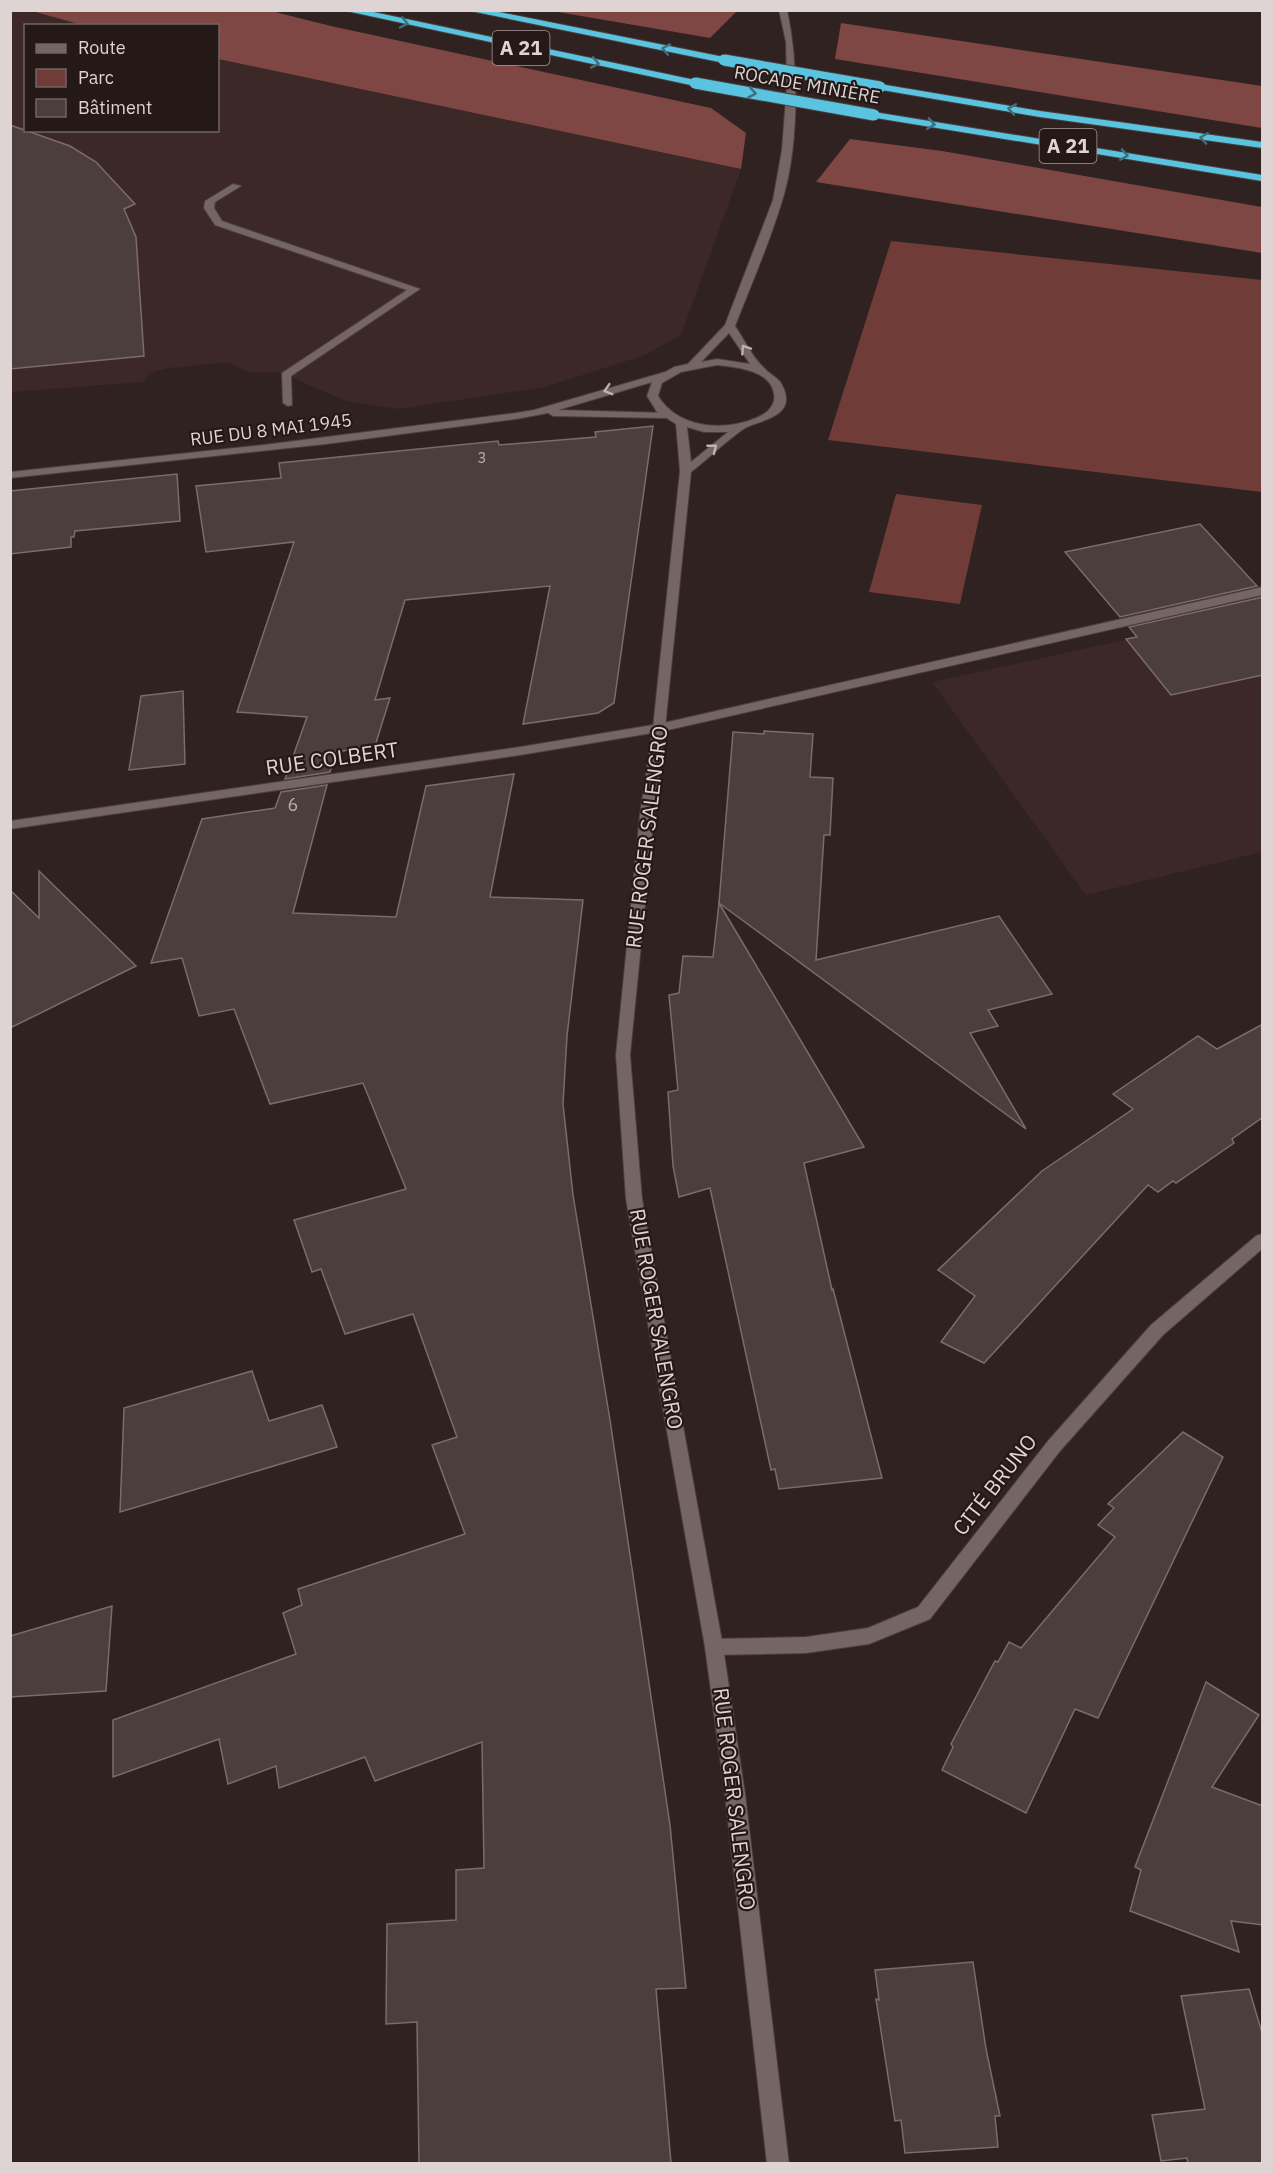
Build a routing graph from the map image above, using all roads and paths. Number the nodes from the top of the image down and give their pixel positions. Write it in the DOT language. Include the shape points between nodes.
graph roads {
  1 [pos="347,10"];
  2 [pos="471,10"];
  3 [pos="783,10"];
  4 [pos="1263,145"];
  5 [pos="1263,178"];
  6 [pos="236,186"];
  7 [pos="730,326"];
  8 [pos="693,364"];
  9 [pos="760,371"];
  10 [pos="664,375"];
  11 [pos="288,403"];
  12 [pos="536,412"];
  13 [pos="665,415"];
  14 [pos="681,423"];
  15 [pos="741,426"];
  16 [pos="686,471"];
  17 [pos="10,475"];
  18 [pos="1263,591"];
  19 [pos="659,728"];
  20 [pos="10,825"];
  21 [pos="1263,1240"];
  22 [pos="714,1647"];
  23 [pos="778,2163"];
  1 -- 5 [label="highway, ROCADE MINIÈRE / A 21, one-way, bridge" via="695,83"];
  4 -- 2 [label="highway, ROCADE MINIÈRE / A 21, one-way, bridge" via="880,87"];
  3 -- 7 [label="street" via="790,42 788,150 778,200"];
  6 -- 11 [label="street" via="210,201 209,208 218,223 416,289 286,375"];
  7 -- 8 [label="street"];
  9 -- 7 [label="street, one-way"];
  8 -- 9 [label="street" via="717,362"];
  8 -- 10 [label="street, RUE DU 8 MAI 1945"];
  9 -- 15 [label="street" via="773,380 780,391 780,402 760,421"];
  10 -- 12 [label="street, RUE DU 8 MAI 1945, one-way"];
  10 -- 13 [label="street" via="652,394 655,405"];
  12 -- 13 [label="street, RUE DU 8 MAI 1945"];
  12 -- 17 [label="street, RUE DU 8 MAI 1945" via="307,445"];
  13 -- 14 [label="street"];
  14 -- 15 [label="street" via="710,428"];
  14 -- 16 [label="street, RUE ROGER SALENGRO"];
  16 -- 15 [label="street, one-way"];
  16 -- 19 [label="street, RUE ROGER SALENGRO"];
  18 -- 19 [label="street, RUE COLBERT"];
  19 -- 20 [label="street, RUE COLBERT"];
  19 -- 22 [label="street, RUE ROGER SALENGRO" via="623,1055 634,1199"];
  21 -- 22 [label="street, CITÉ BRUNO" via="1157,1330 1054,1446 924,1613 869,1636 806,1645"];
  22 -- 23 [label="street, RUE ROGER SALENGRO"];
}
